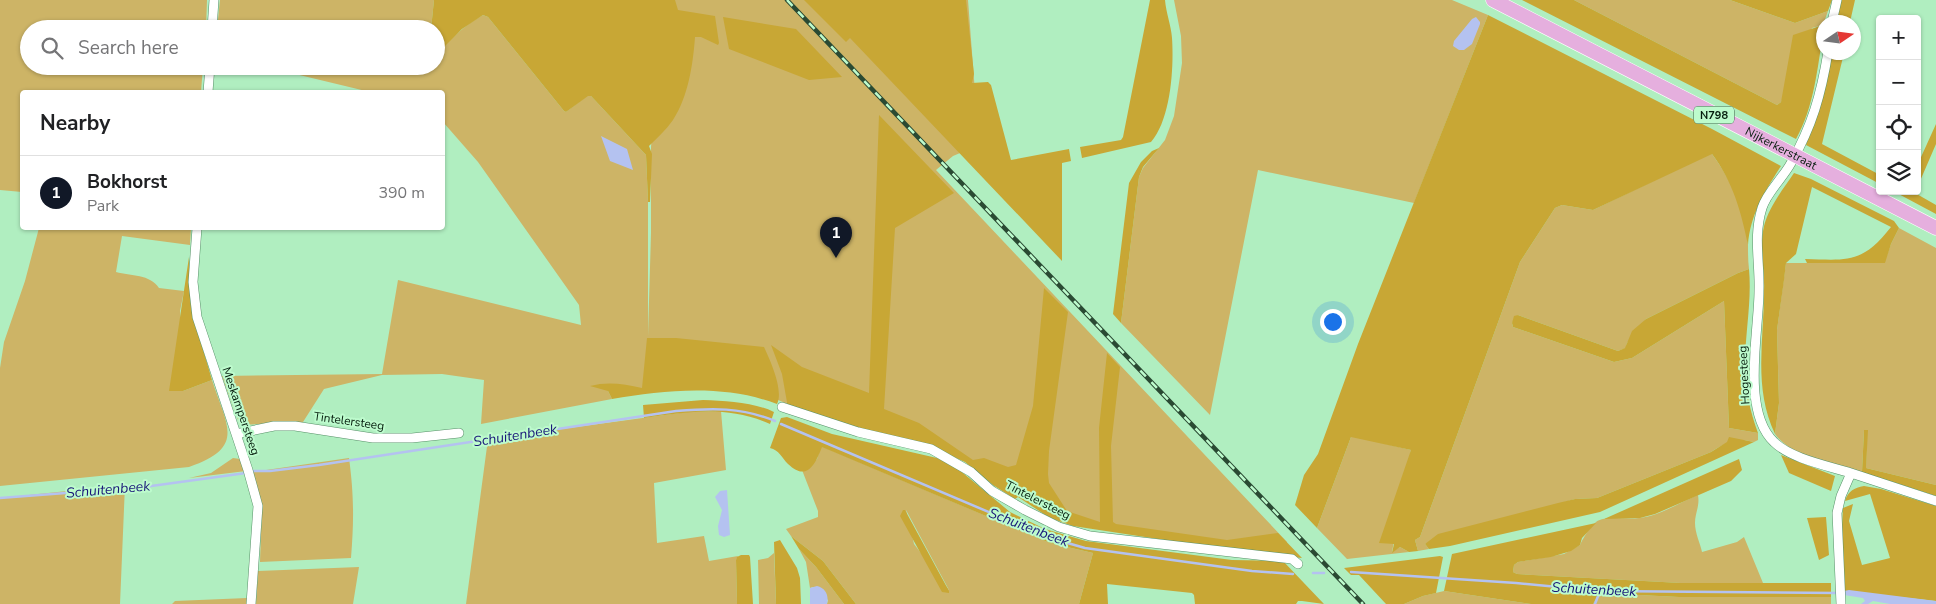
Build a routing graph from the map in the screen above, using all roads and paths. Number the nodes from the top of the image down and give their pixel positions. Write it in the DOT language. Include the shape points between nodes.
graph roads {
  1 [pos="214,0"];
  2 [pos="1493,0"];
  3 [pos="1837,0"];
  4 [pos="1834,15"];
  5 [pos="213,20"];
  6 [pos="1826,60"];
  7 [pos="209,75"];
  8 [pos="208,90"];
  9 [pos="1794,156"];
  10 [pos="1936,228"];
  11 [pos="198,230"];
  12 [pos="782,407"];
  13 [pos="459,433"];
  14 [pos="236,434"];
  15 [pos="1851,474"];
  16 [pos="1936,501"];
  17 [pos="1298,564"];
  18 [pos="251,604"];
  19 [pos="1841,604"];
  1 -- 5 [label="street"];
  2 -- 9 [label="main road, Nijkerkerstraat / N798"];
  3 -- 4 [label="street"];
  6 -- 9 [label="street, Hogesteeg" via="1818,103"];
  7 -- 8 [label="street"];
  9 -- 10 [label="main road, Nijkerkerstraat / N798"];
  9 -- 15 [label="street, Hogesteeg" via="1762,206 1756,237 1759,291 1754,356 1758,410 1773,442 1786,451"];
  11 -- 14 [label="street, Meskampersteeg" via="193,282 197,317"];
  12 -- 17 [label="street, Tintelersteeg" via="858,432 931,449 971,472 992,491 1059,527 1090,536 1292,559"];
  13 -- 14 [label="street, Tintelersteeg" via="373,438 295,426 274,426"];
  14 -- 18 [label="street, Meskampersteeg" via="258,506"];
  15 -- 16 [label="street, Hogesteeg"];
  15 -- 19 [label="street" via="1837,513"];
}
